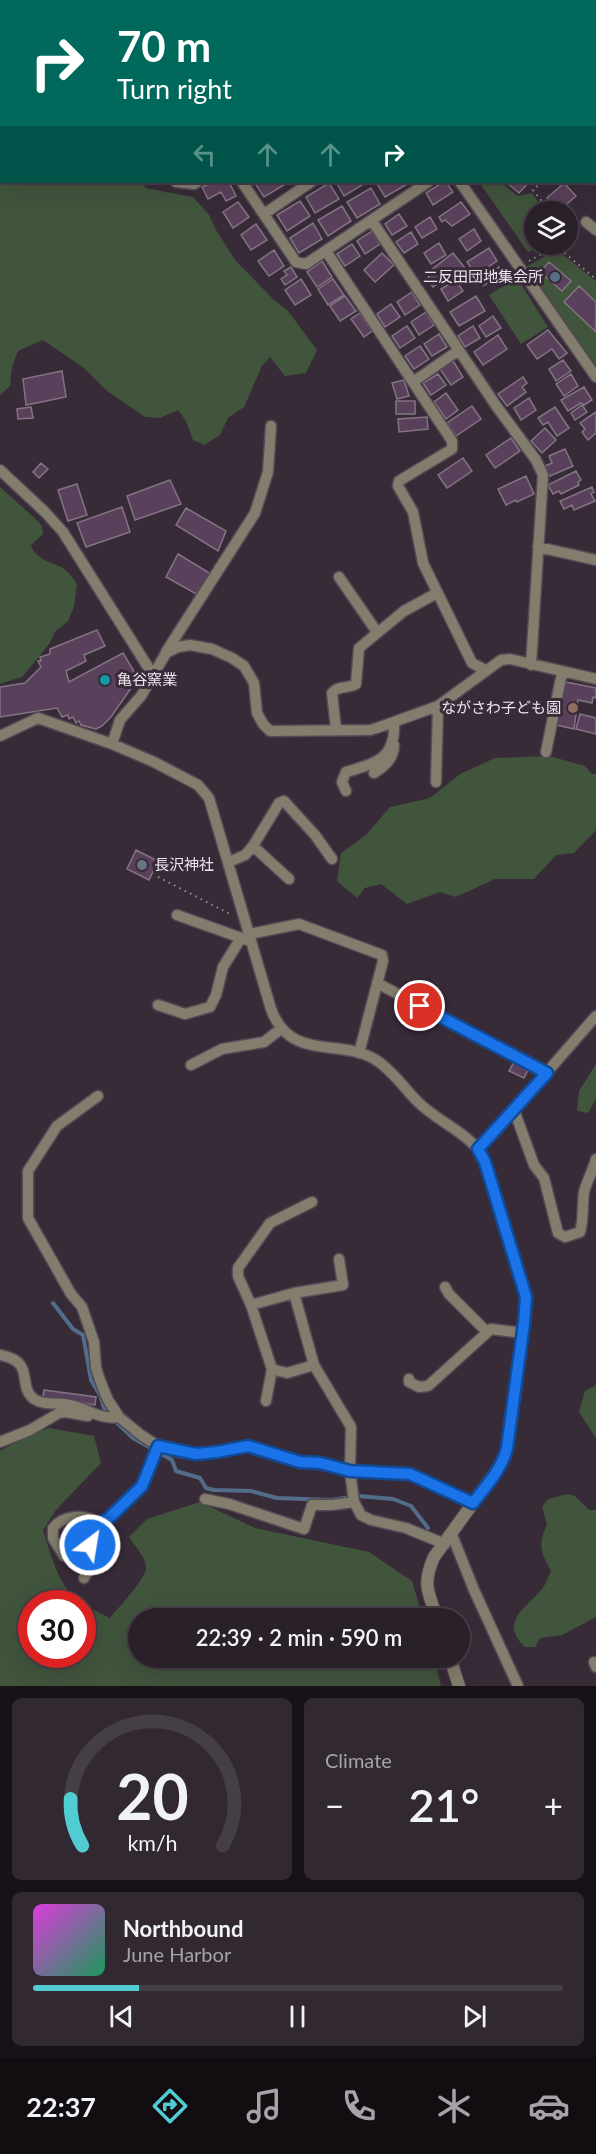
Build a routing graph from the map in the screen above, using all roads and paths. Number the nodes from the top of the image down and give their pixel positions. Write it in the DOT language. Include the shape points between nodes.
graph roads {
  1 [pos="243,183"];
  2 [pos="310,183"];
  3 [pos="427,183"];
  4 [pos="461,183"];
  5 [pos="541,183"];
  6 [pos="542,201"];
  7 [pos="264,214"];
  8 [pos="372,221"];
  9 [pos="586,222"];
  10 [pos="596,230"];
  11 [pos="326,251"];
  12 [pos="540,255"];
  13 [pos="568,255"];
  14 [pos="519,267"];
  15 [pos="596,279"];
  16 [pos="459,350"];
  17 [pos="596,377"];
  18 [pos="413,382"];
  19 [pos="271,426"];
  20 [pos="0,470"];
  21 [pos="538,547"];
  22 [pos="596,560"];
  23 [pos="339,577"];
  24 [pos="437,593"];
  25 [pos="377,632"];
  26 [pos="166,653"];
  27 [pos="531,665"];
  28 [pos="485,670"];
  29 [pos="562,673"];
  30 [pos="153,675"];
  31 [pos="596,680"];
  32 [pos="438,706"];
  33 [pos="394,722"];
  34 [pos="336,729"];
  35 [pos="0,736"];
  36 [pos="395,738"];
  37 [pos="112,744"];
  38 [pos="546,752"];
  39 [pos="374,773"];
  40 [pos="436,782"];
  41 [pos="346,791"];
  42 [pos="253,846"];
  43 [pos="332,859"];
  44 [pos="229,862"];
  45 [pos="158,877"];
  46 [pos="288,879"];
  47 [pos="177,915"];
  48 [pos="248,934"];
  49 [pos="377,983"];
  50 [pos="158,1005"];
  51 [pos="596,1017"];
  52 [pos="282,1028"];
  53 [pos="359,1053"];
  54 [pos="191,1065"];
  55 [pos="547,1073"];
  56 [pos="98,1096"];
  57 [pos="514,1110"];
  58 [pos="478,1149"];
  59 [pos="596,1159"];
  60 [pos="312,1202"];
  61 [pos="339,1259"];
  62 [pos="445,1287"];
  63 [pos="294,1293"];
  64 [pos="251,1305"];
  65 [pos="486,1331"];
  66 [pos="523,1333"];
  67 [pos="0,1355"];
  68 [pos="314,1365"];
  69 [pos="272,1369"];
  70 [pos="409,1379"];
  71 [pos="516,1386"];
  72 [pos="266,1401"];
  73 [pos="97,1414"];
  74 [pos="119,1417"];
  75 [pos="0,1442"];
  76 [pos="158,1446"];
  77 [pos="350,1471"];
  78 [pos="205,1499"];
  79 [pos="354,1502"];
  80 [pos="473,1503"];
  81 [pos="99,1522"];
  82 [pos="448,1540"];
  83 [pos="64,1556"];
  84 [pos="84,1578"];
  85 [pos="434,1608"];
  86 [pos="453,1668"];
  87 [pos="459,1686"];
  88 [pos="518,1686"];
  1 -- 7 [label="street"];
  2 -- 7 [label="street"];
  3 -- 8 [label="street"];
  4 -- 14 [label="street"];
  5 -- 6 [label="path" via="533,190"];
  7 -- 11 [label="street" via="296,262 306,264"];
  8 -- 11 [label="street"];
  8 -- 16 [label="street"];
  9 -- 10 [label="street"];
  11 -- 18 [label="street"];
  12 -- 14 [label="path"];
  13 -- 15 [label="path"];
  14 -- 17 [label="street"];
  16 -- 18 [label="street"];
  16 -- 21 [label="street" via="536,460 543,476"];
  18 -- 24 [label="street" via="452,441 452,449 399,481 398,486 413,512 423,563"];
  19 -- 26 [label="street" via="268,472 255,513"];
  20 -- 30 [label="street" via="63,532"];
  21 -- 22 [label="street"];
  21 -- 27 [label="street"];
  23 -- 25 [label="street"];
  24 -- 25 [label="street"];
  24 -- 28 [label="street" via="472,663"];
  25 -- 34 [label="street" via="358,651 356,684 332,693"];
  26 -- 30 [label="street"];
  26 -- 34 [label="street" via="190,645 232,657 244,666 254,683 256,713 270,731"];
  27 -- 28 [label="street" via="505,659"];
  27 -- 29 [label="street"];
  28 -- 32 [label="street"];
  29 -- 31 [label="street"];
  29 -- 38 [label="street"];
  30 -- 37 [label="street" via="120,720"];
  32 -- 33 [label="street"];
  32 -- 40 [label="street"];
  33 -- 34 [label="street" via="370,730"];
  33 -- 36 [label="street"];
  35 -- 37 [label="street" via="38,718"];
  36 -- 39 [label="street" via="392,756"];
  36 -- 41 [label="street" via="374,763 346,772 342,782"];
  37 -- 44 [label="street" via="198,785 209,798"];
  42 -- 43 [label="street" via="284,801"];
  42 -- 44 [label="street" via="245,855"];
  42 -- 46 [label="street"];
  44 -- 48 [label="street"];
  45 -- 48 [label="path"];
  47 -- 48 [label="street"];
  48 -- 49 [label="street" via="299,924 377,952 383,958"];
  48 -- 50 [label="street" via="223,967 210,1007 185,1014"];
  48 -- 52 [label="street" via="271,1009"];
  49 -- 53 [label="street"];
  49 -- 55 [label="street"];
  51 -- 55 [label="street"];
  52 -- 53 [label="street" via="304,1043"];
  52 -- 54 [label="street" via="264,1042 222,1049"];
  53 -- 58 [label="street" via="377,1060 419,1104"];
  55 -- 57 [label="street"];
  56 -- 74 [label="street" via="57,1126 28,1171 28,1218 82,1307 94,1342 101,1383"];
  57 -- 58 [label="street"];
  57 -- 59 [label="street" via="534,1165 544,1178 558,1233 565,1237 580,1232 585,1188"];
  58 -- 66 [label="street" via="524,1285"];
  60 -- 64 [label="street" via="270,1223 238,1268"];
  61 -- 63 [label="street" via="343,1285"];
  62 -- 65 [label="street"];
  63 -- 64 [label="street"];
  63 -- 68 [label="street"];
  64 -- 69 [label="street"];
  65 -- 66 [label="street" via="495,1328"];
  65 -- 70 [label="street" via="428,1386 416,1386"];
  66 -- 71 [label="street"];
  67 -- 73 [label="street" via="17,1361 26,1375 26,1388 35,1400"];
  68 -- 69 [label="street" via="287,1372"];
  68 -- 77 [label="street" via="351,1427"];
  69 -- 72 [label="street"];
  71 -- 80 [label="street" via="505,1456"];
  73 -- 74 [label="street" via="109,1419"];
  73 -- 75 [label="street" via="59,1413"];
  74 -- 76 [label="street"];
  76 -- 77 [label="street" via="196,1454 248,1446 300,1462"];
  76 -- 81 [label="street" via="142,1486 108,1519"];
  77 -- 79 [label="street"];
  77 -- 80 [label="street" via="410,1474"];
  78 -- 79 [label="street" via="304,1529 312,1505"];
  79 -- 82 [label="street" via="361,1515 371,1520"];
  80 -- 82 [label="street"];
  81 -- 83 [label="street" via="92,1517 58,1520 52,1527 53,1538"];
  81 -- 84 [label="street"];
  82 -- 85 [label="street" via="427,1574"];
  82 -- 88 [label="street"];
  86 -- 87 [label="street"];
}
